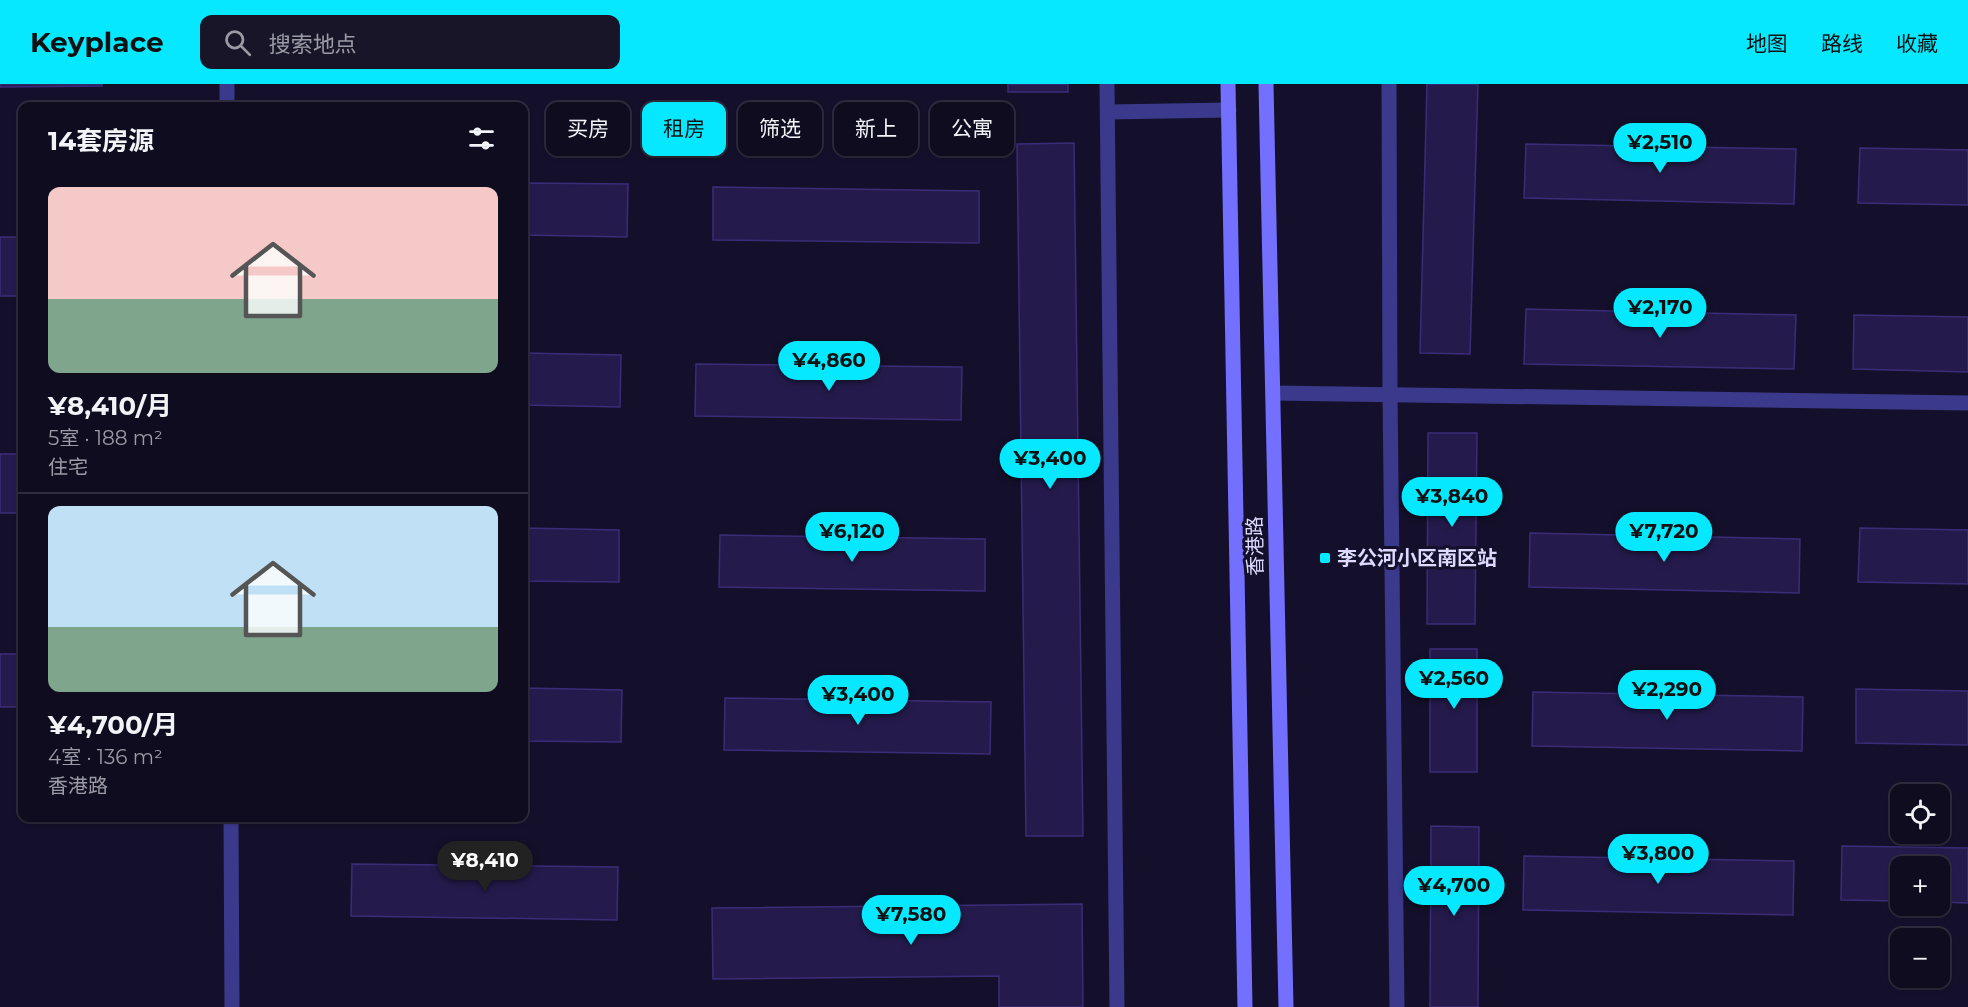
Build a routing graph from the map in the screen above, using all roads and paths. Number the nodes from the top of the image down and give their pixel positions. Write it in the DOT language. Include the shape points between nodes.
graph roads {
  1 [pos="227,84"];
  2 [pos="1107,84"];
  3 [pos="1228,84"];
  4 [pos="1266,84"];
  5 [pos="1389,84"];
  6 [pos="227,102"];
  7 [pos="1229,110"];
  8 [pos="1108,112"];
  9 [pos="1273,393"];
  10 [pos="1390,394"];
  11 [pos="1968,403"];
  12 [pos="231,822"];
  13 [pos="232,1007"];
  14 [pos="1117,1007"];
  15 [pos="1245,1007"];
  16 [pos="1286,1007"];
  17 [pos="1398,1007"];
  1 -- 6 [label="street"];
  2 -- 8 [label="street"];
  3 -- 7 [label="main road, 香港路"];
  4 -- 9 [label="main road, 香港路"];
  5 -- 10 [label="street"];
  7 -- 8 [label="street"];
  7 -- 15 [label="main road, 香港路"];
  8 -- 14 [label="street"];
  9 -- 10 [label="street"];
  9 -- 16 [label="main road, 香港路"];
  10 -- 11 [label="street"];
  10 -- 17 [label="street"];
  12 -- 13 [label="street"];
}
